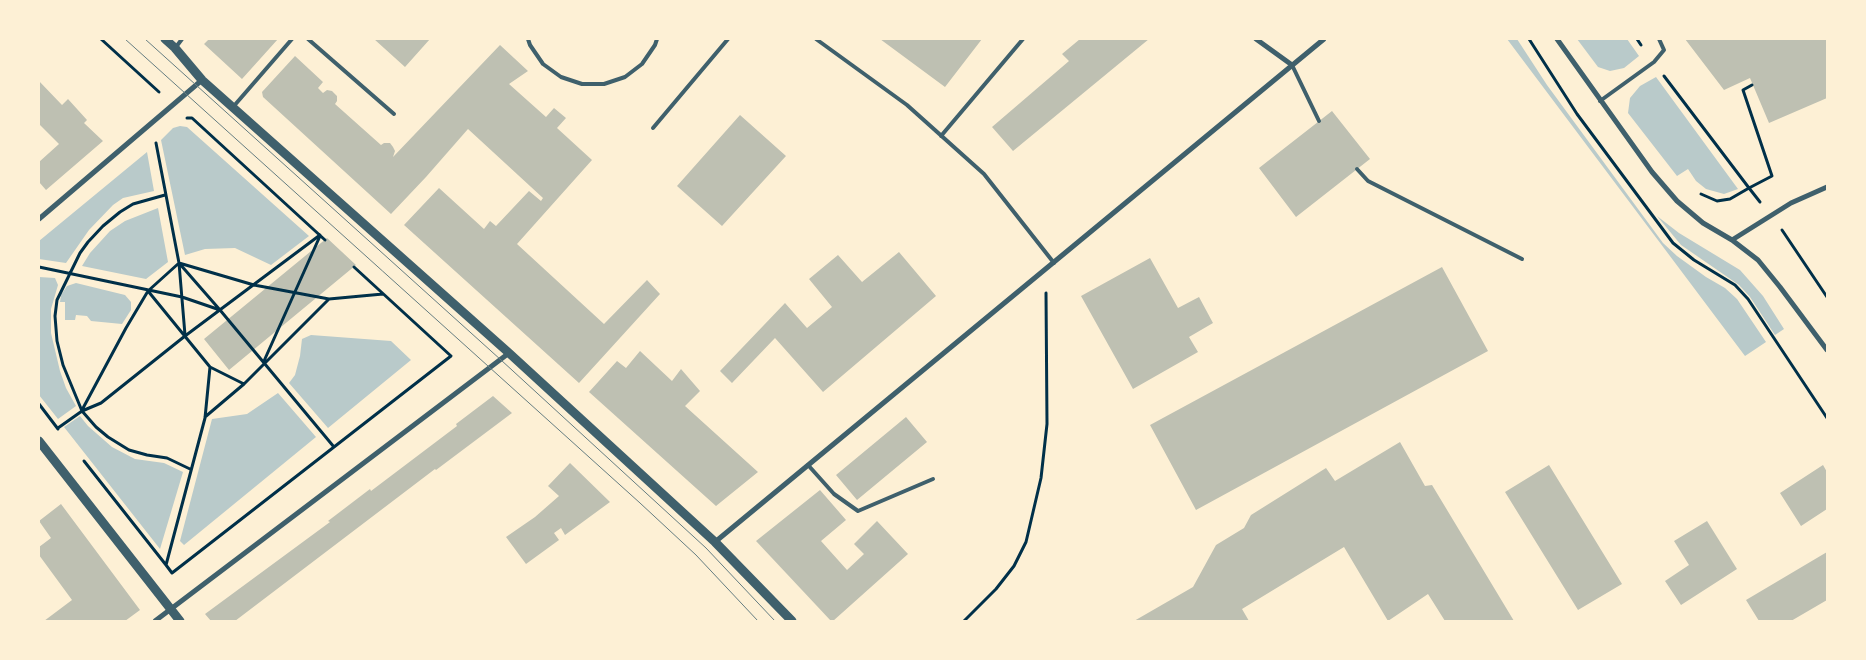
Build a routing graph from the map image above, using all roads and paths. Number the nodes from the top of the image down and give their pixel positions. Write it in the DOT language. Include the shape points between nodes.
graph roads {
  1 [pos="101,39"];
  2 [pos="165,39"];
  3 [pos="182,39"];
  4 [pos="292,39"];
  5 [pos="308,39"];
  6 [pos="528,39"];
  7 [pos="656,39"];
  8 [pos="728,39"];
  9 [pos="816,39"];
  10 [pos="1023,39"];
  11 [pos="1256,39"];
  12 [pos="1324,39"];
  13 [pos="1529,39"];
  14 [pos="1557,39"];
  15 [pos="1637,39"];
  16 [pos="1659,39"];
  17 [pos="175,48"];
  18 [pos="1654,62"];
  19 [pos="1292,65"];
  20 [pos="202,80"];
  21 [pos="1752,85"];
  22 [pos="1600,101"];
  23 [pos="173,106"];
  24 [pos="233,107"];
  25 [pos="394,114"];
  26 [pos="1319,121"];
  27 [pos="653,128"];
  28 [pos="941,136"];
  29 [pos="148,146"];
  30 [pos="1357,169"];
  31 [pos="1827,187"];
  32 [pos="1749,188"];
  33 [pos="1670,193"];
  34 [pos="1699,193"];
  35 [pos="165,196"];
  36 [pos="1650,211"];
  37 [pos="1772,215"];
  38 [pos="39,219"];
  39 [pos="320,235"];
  40 [pos="324,240"];
  41 [pos="1732,240"];
  42 [pos="1522,259"];
  43 [pos="179,263"];
  44 [pos="1054,263"];
  45 [pos="39,267"];
  46 [pos="354,267"];
  47 [pos="70,273"];
  48 [pos="254,285"];
  49 [pos="1046,290"];
  50 [pos="148,292"];
  51 [pos="294,292"];
  52 [pos="384,294"];
  53 [pos="182,297"];
  54 [pos="1827,297"];
  55 [pos="329,299"];
  56 [pos="220,310"];
  57 [pos="185,336"];
  58 [pos="1827,350"];
  59 [pos="509,353"];
  60 [pos="264,362"];
  61 [pos="210,367"];
  62 [pos="244,384"];
  63 [pos="39,404"];
  64 [pos="82,411"];
  65 [pos="205,418"];
  66 [pos="1827,418"];
  67 [pos="58,428"];
  68 [pos="64,436"];
  69 [pos="39,441"];
  70 [pos="334,447"];
  71 [pos="82,458"];
  72 [pos="808,464"];
  73 [pos="190,470"];
  74 [pos="933,479"];
  75 [pos="715,542"];
  76 [pos="166,565"];
  77 [pos="172,610"];
  78 [pos="155,621"];
  79 [pos="180,621"];
  80 [pos="792,621"];
  81 [pos="964,621"];
  1 -- 23 [label="path"];
  2 -- 17 [label="street"];
  3 -- 17 [label="lane"];
  4 -- 24 [label="lane"];
  5 -- 25 [label="lane"];
  6 -- 7 [label="lane" via="543,64 561,77 582,84 604,84 625,77 642,64"];
  8 -- 27 [label="lane"];
  9 -- 28 [label="lane" via="907,105"];
  10 -- 28 [label="lane"];
  11 -- 19 [label="street"];
  12 -- 19 [label="street"];
  13 -- 36 [label="path" via="1577,114"];
  14 -- 22 [label="street"];
  15 -- 18 [label="path"];
  16 -- 18 [label="lane" via="1664,50"];
  17 -- 20 [label="street"];
  18 -- 22 [label="lane"];
  18 -- 32 [label="path"];
  19 -- 26 [label="lane"];
  19 -- 44 [label="street"];
  20 -- 23 [label="street"];
  20 -- 24 [label="street"];
  21 -- 32 [label="path" via="1743,90 1772,176"];
  22 -- 33 [label="street"];
  23 -- 38 [label="street"];
  23 -- 39 [label="path" via="183,118 192,118"];
  24 -- 59 [label="street"];
  28 -- 44 [label="lane" via="984,174"];
  29 -- 35 [label="path" via="155,140"];
  30 -- 42 [label="lane" via="1368,181"];
  31 -- 37 [label="street"];
  32 -- 34 [label="path" via="1730,199 1717,201"];
  32 -- 37 [label="path"];
  33 -- 36 [label="path"];
  33 -- 41 [label="street" via="1703,223"];
  35 -- 43 [label="path"];
  35 -- 47 [label="path" via="133,204 110,218 88,242"];
  36 -- 66 [label="path" via="1674,243 1694,260 1735,285 1748,298"];
  37 -- 41 [label="street"];
  37 -- 54 [label="path"];
  39 -- 40 [label="path"];
  39 -- 48 [label="path"];
  39 -- 51 [label="path"];
  41 -- 58 [label="street" via="1758,260"];
  43 -- 48 [label="path"];
  43 -- 50 [label="path"];
  43 -- 53 [label="path"];
  43 -- 56 [label="path"];
  44 -- 72 [label="street"];
  45 -- 47 [label="path"];
  46 -- 52 [label="path"];
  47 -- 50 [label="path"];
  47 -- 64 [label="path" via="57,300 57,341 62,365"];
  48 -- 51 [label="path"];
  48 -- 56 [label="path"];
  49 -- 81 [label="path" via="1047,424 1041,478 1026,542 1014,566 996,589"];
  50 -- 53 [label="path"];
  50 -- 57 [label="path"];
  50 -- 64 [label="path"];
  51 -- 55 [label="path"];
  51 -- 60 [label="path"];
  52 -- 55 [label="path"];
  52 -- 70 [label="path" via="451,356"];
  53 -- 56 [label="path"];
  53 -- 57 [label="path"];
  55 -- 60 [label="path"];
  56 -- 57 [label="path"];
  56 -- 60 [label="path"];
  57 -- 61 [label="path"];
  57 -- 64 [label="path" via="101,403"];
  59 -- 75 [label="street"];
  59 -- 77 [label="street"];
  60 -- 62 [label="path"];
  60 -- 70 [label="path"];
  61 -- 62 [label="path"];
  61 -- 65 [label="path"];
  62 -- 65 [label="path"];
  63 -- 67 [label="path"];
  64 -- 67 [label="path"];
  64 -- 73 [label="path" via="108,437 129,450 167,458"];
  65 -- 73 [label="path"];
  67 -- 68 [label="path"];
  69 -- 77 [label="street"];
  70 -- 76 [label="path" via="172,573"];
  71 -- 76 [label="path"];
  72 -- 74 [label="lane" via="834,494 858,511"];
  72 -- 75 [label="street"];
  73 -- 76 [label="path"];
  75 -- 80 [label="street"];
  77 -- 78 [label="street"];
  77 -- 79 [label="street"];
}
